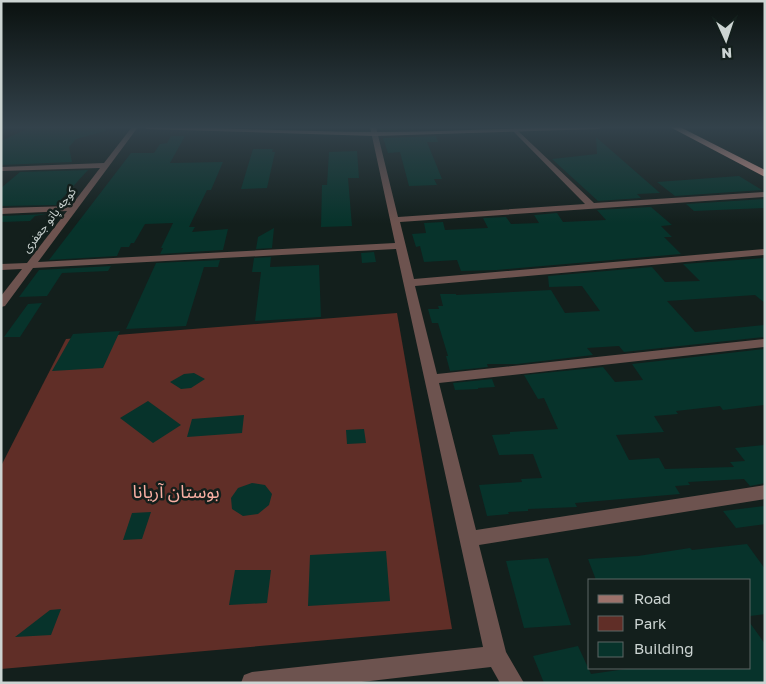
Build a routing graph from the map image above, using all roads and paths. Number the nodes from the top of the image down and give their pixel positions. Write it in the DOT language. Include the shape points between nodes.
graph roads {
  1 [pos="112,159"];
  2 [pos="381,159"];
  3 [pos="544,159"];
  4 [pos="736,159"];
  5 [pos="108,165"];
  6 [pos="1,169"];
  7 [pos="765,174"];
  8 [pos="765,194"];
  9 [pos="592,206"];
  10 [pos="74,208"];
  11 [pos="1,211"];
  12 [pos="395,220"];
  13 [pos="401,246"];
  14 [pos="765,252"];
  15 [pos="29,266"];
  16 [pos="1,267"];
  17 [pos="410,283"];
  18 [pos="1,304"];
  19 [pos="765,343"];
  20 [pos="432,379"];
  21 [pos="765,492"];
  22 [pos="469,539"];
  23 [pos="496,656"];
  24 [pos="252,683"];
  25 [pos="513,683"];
  1 -- 5 [label="street, کوچه پاتو جعفری"];
  2 -- 12 [label="street"];
  3 -- 9 [label="street"];
  4 -- 7 [label="highway"];
  5 -- 6 [label="street"];
  5 -- 10 [label="street, کوچه پاتو جعفری"];
  8 -- 9 [label="street"];
  9 -- 12 [label="street"];
  10 -- 11 [label="street"];
  10 -- 15 [label="street, کوچه پاتو جعفری"];
  12 -- 13 [label="street"];
  13 -- 15 [label="street"];
  13 -- 17 [label="street"];
  14 -- 17 [label="street"];
  15 -- 16 [label="street"];
  15 -- 18 [label="street, کوچه پاتو جعفری"];
  17 -- 20 [label="street"];
  19 -- 20 [label="street"];
  20 -- 22 [label="street"];
  21 -- 22 [label="street"];
  22 -- 23 [label="street"];
  23 -- 24 [label="street"];
  23 -- 25 [label="street"];
}
